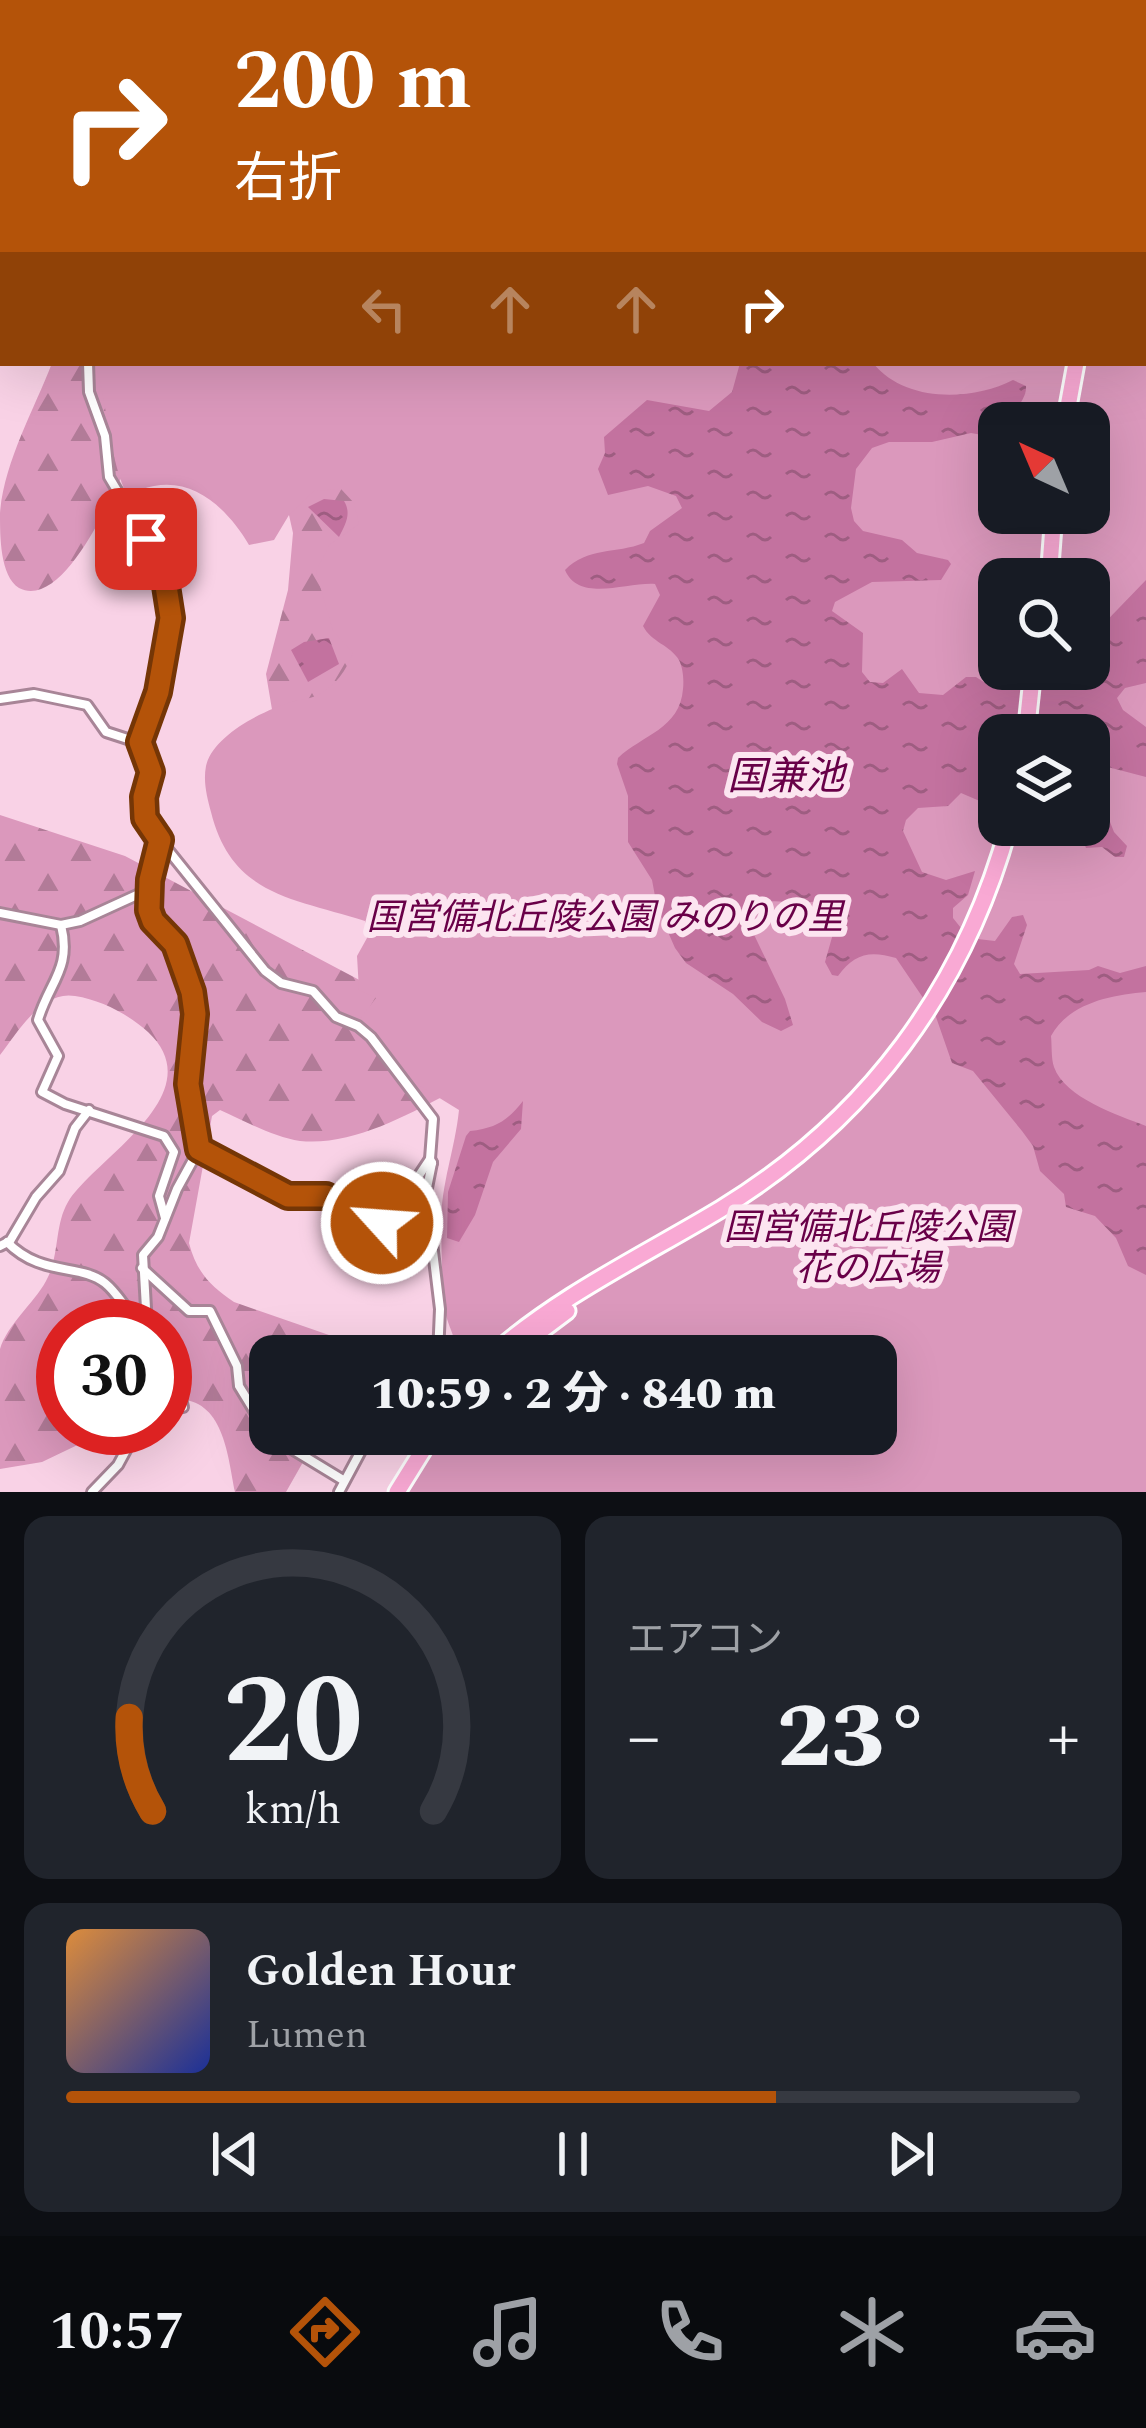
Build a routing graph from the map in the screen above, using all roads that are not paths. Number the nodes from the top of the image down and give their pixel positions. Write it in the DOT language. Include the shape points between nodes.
graph roads {
  1 [pos="88,366"];
  2 [pos="1065,366"];
  3 [pos="1075,366"];
  4 [pos="1059,402"];
  5 [pos="1069,402"];
  6 [pos="0,699"];
  7 [pos="140,742"];
  8 [pos="160,840"];
  9 [pos="1004,846"];
  10 [pos="1012,846"];
  11 [pos="150,889"];
  12 [pos="0,913"];
  13 [pos="61,926"];
  14 [pos="979,931"];
  15 [pos="928,1023"];
  16 [pos="89,1110"];
  17 [pos="199,1149"];
  18 [pos="430,1159"];
  19 [pos="166,1219"];
  20 [pos="4,1244"];
  21 [pos="140,1267"];
  22 [pos="120,1299"];
  23 [pos="143,1299"];
  24 [pos="439,1335"];
  25 [pos="519,1335"];
  26 [pos="535,1335"];
  27 [pos="123,1455"];
  28 [pos="358,1455"];
  29 [pos="408,1455"];
  30 [pos="420,1455"];
  31 [pos="343,1480"];
  32 [pos="92,1492"];
  33 [pos="339,1492"];
  34 [pos="385,1492"];
  35 [pos="397,1492"];
  1 -- 7 [label="street" via="110,477 146,539 170,606 158,692"];
  2 -- 4 [label="highway"];
  3 -- 5 [label="highway"];
  6 -- 7 [label="street" via="34,694 87,705 106,732"];
  7 -- 8 [label="street" via="151,772 145,818"];
  8 -- 11 [label="street"];
  8 -- 18 [label="street" via="265,971 313,991 336,1018 371,1037 433,1119"];
  9 -- 14 [label="highway"];
  10 -- 14 [label="highway"];
  11 -- 13 [label="street"];
  11 -- 17 [label="street" via="153,921 179,953 195,1003 188,1084"];
  12 -- 13 [label="street"];
  13 -- 16 [label="street" via="63,963 38,1020 58,1056 42,1092"];
  14 -- 15 [label="highway"];
  15 -- 25 [label="highway" via="783,1168"];
  15 -- 26 [label="highway" via="873,1100 790,1175"];
  16 -- 19 [label="street" via="170,1143 159,1196"];
  16 -- 20 [label="street" via="58,1171"];
  17 -- 18 [label="street" via="288,1196 326,1196 394,1226 411,1221 414,1183"];
  17 -- 19 [label="street"];
  18 -- 24 [label="street"];
  19 -- 21 [label="street"];
  20 -- 22 [label="street" via="44,1267 104,1282"];
  21 -- 23 [label="street"];
  21 -- 31 [label="street" via="189,1311 210,1311 243,1396 276,1442"];
  27 -- 32 [label="street"];
  28 -- 31 [label="street"];
  29 -- 34 [label="highway"];
  30 -- 35 [label="highway"];
  31 -- 33 [label="street"];
}
